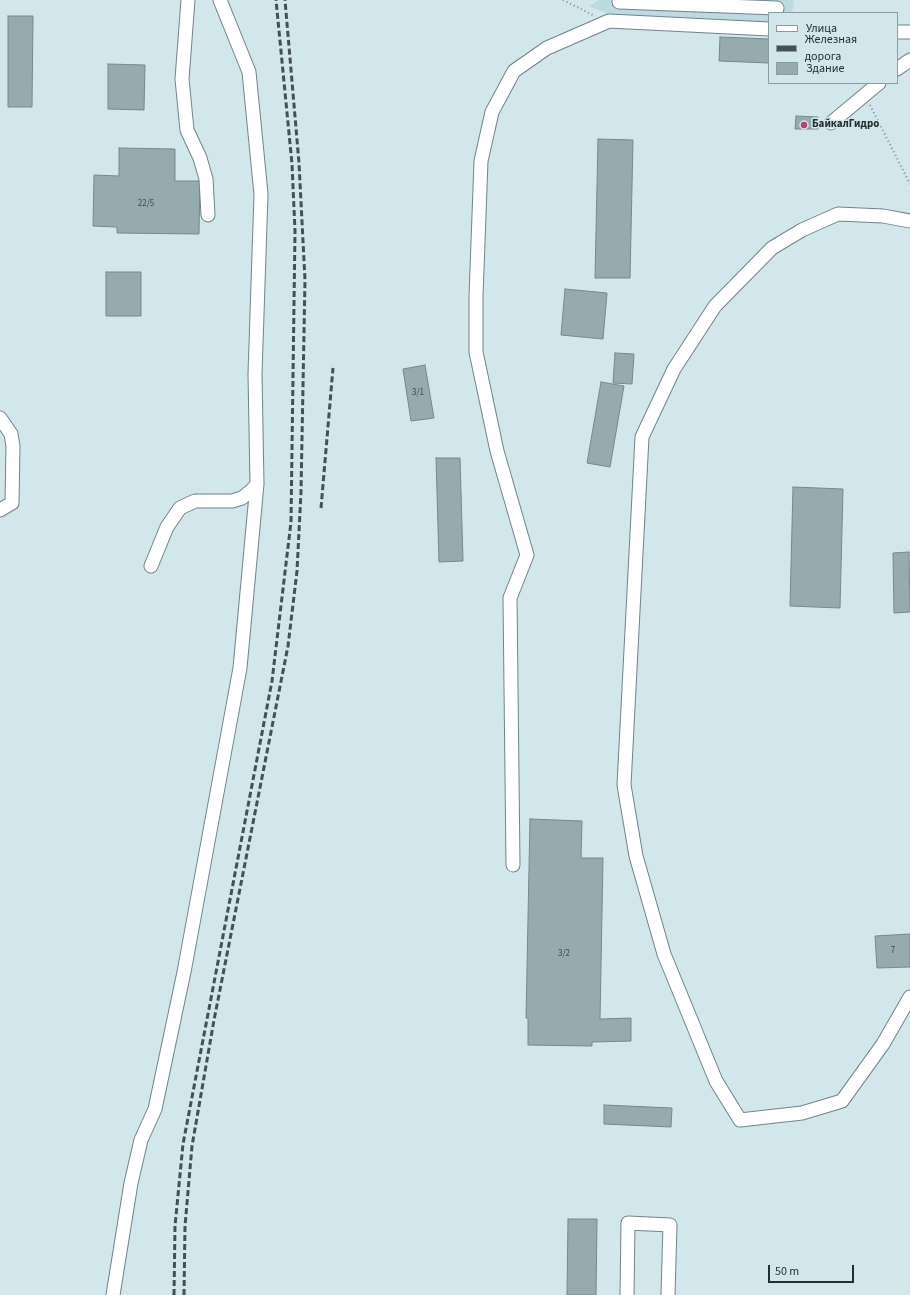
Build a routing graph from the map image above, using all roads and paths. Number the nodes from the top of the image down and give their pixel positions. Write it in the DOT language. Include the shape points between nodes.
graph roads {
  1 [pos="188,0"];
  2 [pos="220,0"];
  3 [pos="564,0"];
  4 [pos="619,2"];
  5 [pos="751,4"];
  6 [pos="583,12"];
  7 [pos="776,12"];
  8 [pos="768,29"];
  9 [pos="898,32"];
  10 [pos="910,32"];
  11 [pos="910,60"];
  12 [pos="898,69"];
  13 [pos="878,84"];
  14 [pos="864,95"];
  15 [pos="830,123"];
  16 [pos="910,184"];
  17 [pos="208,215"];
  18 [pos="910,221"];
  19 [pos="0,418"];
  20 [pos="257,484"];
  21 [pos="0,510"];
  22 [pos="151,566"];
  23 [pos="513,865"];
  24 [pos="910,997"];
  25 [pos="113,1295"];
  26 [pos="626,1295"];
  27 [pos="668,1295"];
  1 -- 17 [label="street" via="182,79 187,130 206,179"];
  2 -- 20 [label="street" via="249,72 260,194 255,374"];
  3 -- 6 [label="path"];
  4 -- 5 [label="street"];
  5 -- 7 [label="street" via="777,8"];
  8 -- 23 [label="street" via="609,21 547,48 514,71 492,112 481,161 476,352 497,451 527,555 510,598"];
  9 -- 10 [label="street"];
  11 -- 12 [label="street"];
  13 -- 14 [label="street"];
  14 -- 15 [label="street"];
  14 -- 16 [label="path"];
  18 -- 24 [label="street" via="883,216 838,214 802,230 772,248 715,306 674,369 642,437 624,785 636,856 664,954 716,1081 740,1120 802,1113 842,1101 883,1044"];
  19 -- 21 [label="street" via="11,434 13,446 12,503"];
  20 -- 22 [label="street" via="242,498 232,501 194,501 180,508 167,527"];
  20 -- 25 [label="street" via="240,668 184,972 155,1109 141,1140 131,1183"];
  26 -- 27 [label="street" via="628,1223 670,1225"];
}
